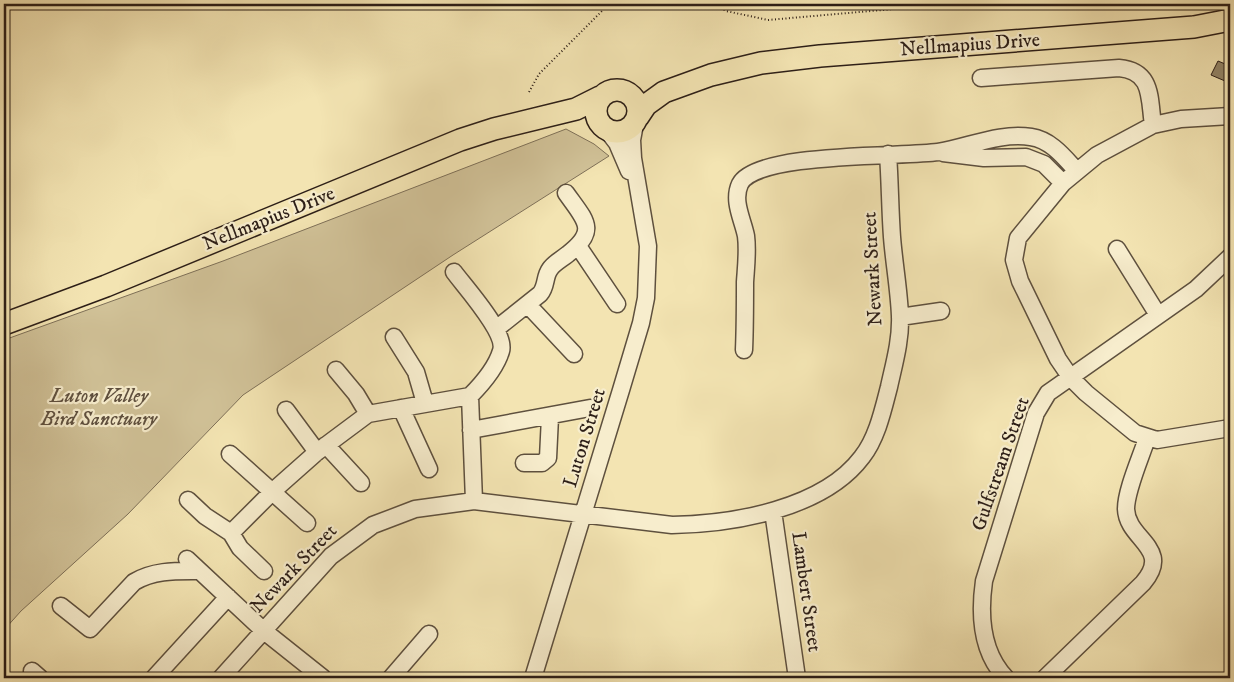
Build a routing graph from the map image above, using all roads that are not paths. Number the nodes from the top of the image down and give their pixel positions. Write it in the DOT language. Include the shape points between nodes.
graph roads {
  1 [pos="1230,20"];
  2 [pos="711,75"];
  3 [pos="981,78"];
  4 [pos="627,91"];
  5 [pos="600,97"];
  6 [pos="1230,116"];
  7 [pos="535,118"];
  8 [pos="636,120"];
  9 [pos="1153,125"];
  10 [pos="604,128"];
  11 [pos="939,152"];
  12 [pos="888,154"];
  13 [pos="1076,170"];
  14 [pos="1063,183"];
  15 [pos="566,193"];
  16 [pos="640,206"];
  17 [pos="578,246"];
  18 [pos="1117,249"];
  19 [pos="1230,257"];
  20 [pos="454,272"];
  21 [pos="528,304"];
  22 [pos="618,304"];
  23 [pos="941,311"];
  24 [pos="1158,315"];
  25 [pos="900,317"];
  26 [pos="4,324"];
  27 [pos="496,329"];
  28 [pos="394,337"];
  29 [pos="744,350"];
  30 [pos="574,354"];
  31 [pos="336,370"];
  32 [pos="1071,378"];
  33 [pos="470,396"];
  34 [pos="425,403"];
  35 [pos="401,408"];
  36 [pos="590,408"];
  37 [pos="286,410"];
  38 [pos="368,414"];
  39 [pos="550,417"];
  40 [pos="1230,428"];
  41 [pos="471,430"];
  42 [pos="1147,438"];
  43 [pos="322,449"];
  44 [pos="230,454"];
  45 [pos="524,463"];
  46 [pos="429,469"];
  47 [pos="362,483"];
  48 [pos="273,491"];
  49 [pos="188,500"];
  50 [pos="474,501"];
  51 [pos="773,511"];
  52 [pos="584,514"];
  53 [pos="307,523"];
  54 [pos="231,533"];
  55 [pos="187,559"];
  56 [pos="199,571"];
  57 [pos="264,571"];
  58 [pos="228,597"];
  59 [pos="61,606"];
  60 [pos="264,630"];
  61 [pos="429,634"];
  62 [pos="154,678"];
  63 [pos="221,678"];
  64 [pos="323,678"];
  65 [pos="391,678"];
  66 [pos="533,678"];
  67 [pos="797,678"];
  68 [pos="1006,678"];
  69 [pos="1044,678"];
  1 -- 2 [label="main road, Nellmapius Drive" via="1194,27 820,56 761,63"];
  2 -- 4 [label="main road, Nellmapius Drive"];
  2 -- 8 [label="main road, Nellmapius Drive" via="664,92 646,105"];
  3 -- 9 [label="street" via="1132,69 1146,83"];
  4 -- 5 [label="main road" via="612,89"];
  4 -- 8 [label="main road" via="637,102"];
  5 -- 7 [label="main road, Nellmapius Drive" via="576,109"];
  5 -- 10 [label="main road" via="596,112"];
  6 -- 9 [label="street" via="1181,119"];
  7 -- 10 [label="main road, Nellmapius Drive" via="574,118"];
  7 -- 26 [label="main road, Nellmapius Drive" via="460,140 106,286"];
  8 -- 10 [label="main road" via="622,132"];
  8 -- 16 [label="street, Luton Street" via="632,140"];
  9 -- 13 [label="street" via="1111,146"];
  10 -- 16 [label="street, Luton Street" via="617,143 625,160"];
  11 -- 12 [label="street"];
  11 -- 13 [label="street" via="992,139 1033,137 1051,146"];
  11 -- 14 [label="street" via="984,158 1026,157 1044,164"];
  12 -- 25 [label="street, Newark Street"];
  12 -- 29 [label="street" via="784,164 761,169 743,180 737,194 746,237"];
  13 -- 14 [label="street"];
  14 -- 32 [label="street" via="1018,238 1014,260 1020,281"];
  15 -- 17 [label="street" via="586,223 587,234"];
  16 -- 52 [label="street, Luton Street" via="648,246 645,306"];
  17 -- 21 [label="street" via="552,267 545,288"];
  17 -- 22 [label="street"];
  18 -- 24 [label="street"];
  19 -- 24 [label="street, Gulfstream Street" via="1196,289"];
  20 -- 27 [label="street"];
  21 -- 27 [label="street"];
  21 -- 30 [label="street"];
  23 -- 25 [label="street"];
  24 -- 32 [label="street, Gulfstream Street"];
  25 -- 51 [label="street, Newark Street" via="896,357 885,402 864,456 851,471 832,484"];
  27 -- 33 [label="street" via="502,351"];
  28 -- 34 [label="street" via="416,372"];
  31 -- 38 [label="street"];
  32 -- 42 [label="street" via="1135,433"];
  32 -- 68 [label="street, Gulfstream Street" via="1048,394 1036,413 984,581 981,601 986,647 992,662"];
  33 -- 34 [label="street"];
  33 -- 41 [label="street"];
  34 -- 35 [label="street"];
  35 -- 38 [label="street"];
  35 -- 46 [label="street"];
  36 -- 39 [label="street"];
  37 -- 43 [label="street"];
  38 -- 43 [label="street"];
  39 -- 41 [label="street"];
  39 -- 45 [label="street" via="548,458 542,463"];
  40 -- 42 [label="street" via="1158,440"];
  41 -- 50 [label="street"];
  42 -- 69 [label="street" via="1126,507 1128,519 1153,556 1153,567 1143,583"];
  43 -- 47 [label="street"];
  43 -- 48 [label="street"];
  44 -- 48 [label="street"];
  48 -- 53 [label="street"];
  48 -- 54 [label="street"];
  49 -- 54 [label="street"];
  50 -- 52 [label="street, Newark Street"];
  50 -- 60 [label="street, Newark Street" via="415,509 373,525 331,556"];
  51 -- 52 [label="street, Newark Street" via="717,522 672,525"];
  51 -- 67 [label="street, Lambert Street"];
  52 -- 66 [label="street, Luton Street"];
  54 -- 57 [label="street" via="240,548"];
  55 -- 56 [label="street"];
  56 -- 58 [label="street"];
  56 -- 59 [label="street" via="166,571 142,577 90,629"];
  58 -- 60 [label="street"];
  58 -- 62 [label="street"];
  60 -- 63 [label="street, Newark Street"];
  60 -- 64 [label="street"];
  61 -- 65 [label="street"];
}
